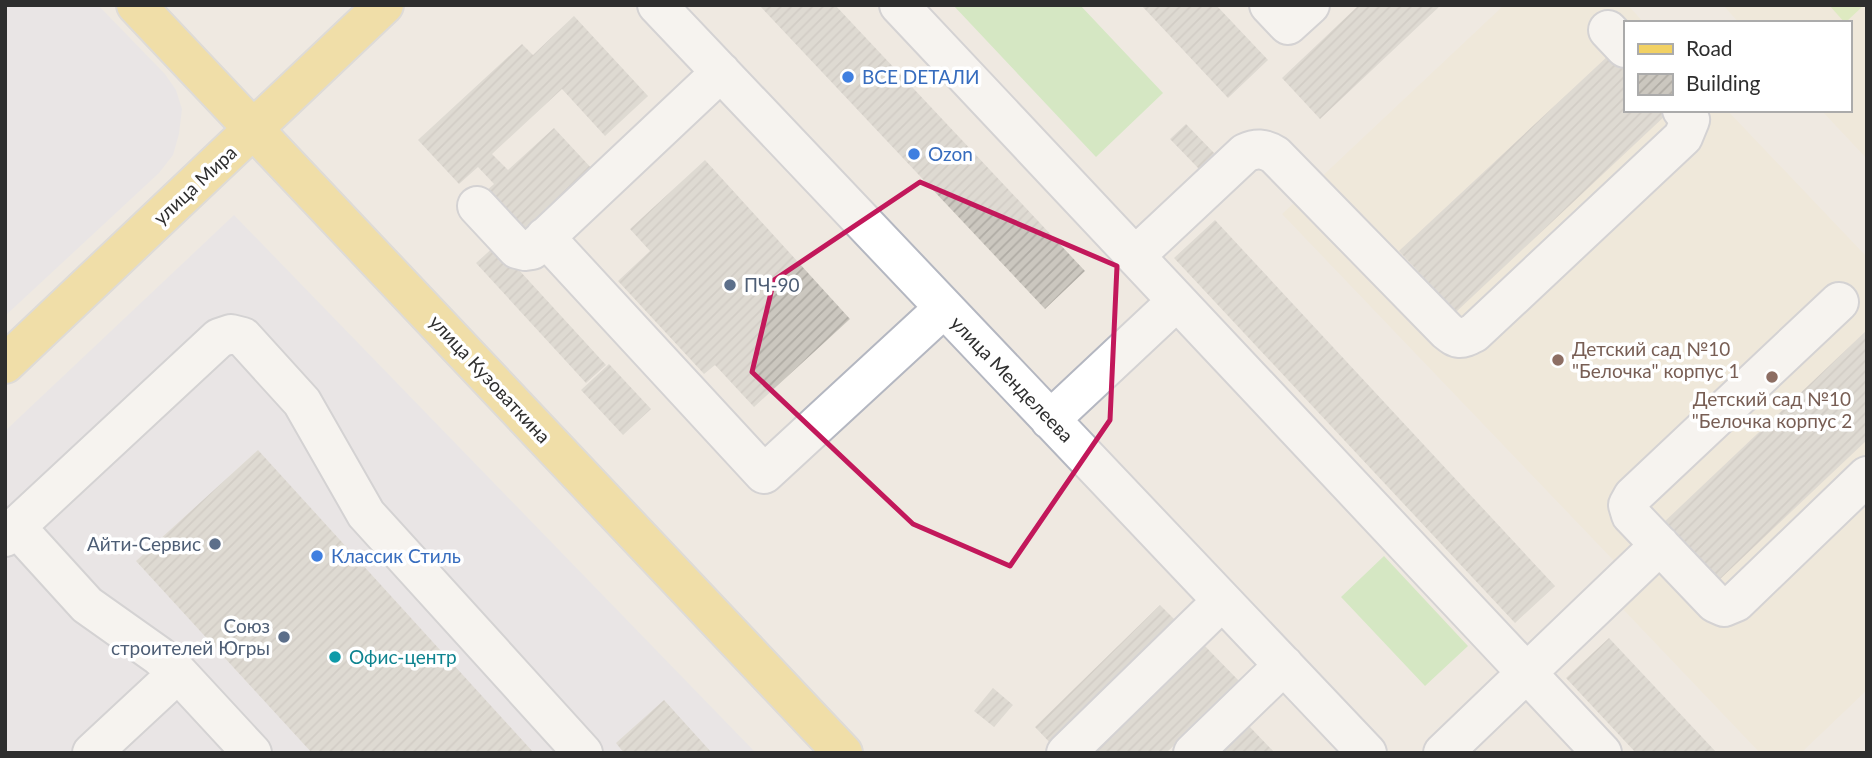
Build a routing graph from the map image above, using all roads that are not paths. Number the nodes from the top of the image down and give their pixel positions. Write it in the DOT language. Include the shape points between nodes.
graph roads {
  1 [pos="136,5"];
  2 [pos="384,5"];
  3 [pos="657,5"];
  4 [pos="900,5"];
  5 [pos="1269,5"];
  6 [pos="1310,5"];
  7 [pos="721,72"];
  8 [pos="1684,112"];
  9 [pos="253,130"];
  10 [pos="477,206"];
  11 [pos="545,237"];
  12 [pos="1135,256"];
  13 [pos="1177,302"];
  14 [pos="1839,302"];
  15 [pos="944,308"];
  16 [pos="5,364"];
  17 [pos="1050,420"];
  18 [pos="1867,476"];
  19 [pos="11,532"];
  20 [pos="1660,545"];
  21 [pos="1222,601"];
  22 [pos="1284,665"];
  23 [pos="178,673"];
  24 [pos="1527,673"];
  25 [pos="92,753"];
  26 [pos="252,753"];
  27 [pos="583,753"];
  28 [pos="843,753"];
  29 [pos="1066,753"];
  30 [pos="1193,753"];
  31 [pos="1367,753"];
  32 [pos="1443,753"];
  33 [pos="1602,753"];
  1 -- 9 [label="main road, улица Кузоваткина"];
  2 -- 9 [label="main road, улица Мира"];
  3 -- 7 [label="street, улица Менделеева"];
  4 -- 12 [label="street"];
  5 -- 6 [label="street" via="1288,25"];
  7 -- 11 [label="street"];
  7 -- 15 [label="street, улица Менделеева"];
  8 -- 12 [label="street" via="1690,120 1683,137 1464,338 1447,331 1267,150 1245,153"];
  9 -- 16 [label="main road, улица Мира"];
  9 -- 28 [label="main road, улица Кузоваткина"];
  10 -- 11 [label="street" via="521,251 532,250"];
  11 -- 15 [label="street" via="764,474"];
  12 -- 13 [label="street"];
  13 -- 17 [label="street"];
  13 -- 24 [label="street"];
  14 -- 20 [label="street" via="1633,496 1628,505 1631,515"];
  15 -- 17 [label="street, улица Менделеева"];
  17 -- 21 [label="street, улица Менделеева"];
  18 -- 20 [label="street" via="1736,602 1724,607"];
  19 -- 23 [label="street" via="87,605"];
  19 -- 27 [label="street" via="219,338 243,337 302,402 366,514"];
  20 -- 24 [label="street"];
  21 -- 22 [label="street, улица Менделеева"];
  21 -- 29 [label="street"];
  22 -- 30 [label="street"];
  22 -- 31 [label="street, улица Менделеева"];
  23 -- 25 [label="street"];
  23 -- 26 [label="street"];
  24 -- 32 [label="street"];
  24 -- 33 [label="street"];
}
